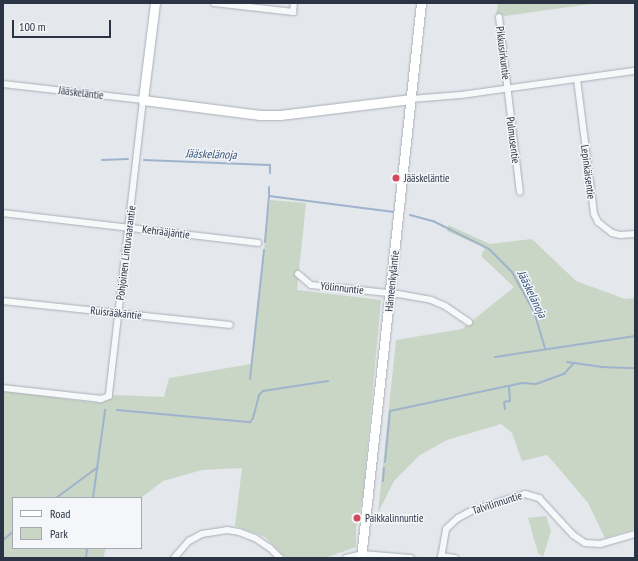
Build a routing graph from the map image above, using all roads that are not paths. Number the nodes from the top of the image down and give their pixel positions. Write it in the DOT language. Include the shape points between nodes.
graph roads {
  1 [pos="155,3"];
  2 [pos="214,3"];
  3 [pos="294,3"];
  4 [pos="421,3"];
  5 [pos="499,17"];
  6 [pos="635,72"];
  7 [pos="578,79"];
  8 [pos="3,84"];
  9 [pos="507,88"];
  10 [pos="411,99"];
  11 [pos="143,100"];
  12 [pos="520,192"];
  13 [pos="3,213"];
  14 [pos="129,228"];
  15 [pos="635,234"];
  16 [pos="258,243"];
  17 [pos="298,274"];
  18 [pos="390,294"];
  19 [pos="3,301"];
  20 [pos="119,314"];
  21 [pos="469,322"];
  22 [pos="230,325"];
  23 [pos="3,388"];
  24 [pos="635,534"];
  25 [pos="362,556"];
  26 [pos="441,557"];
  27 [pos="174,558"];
  28 [pos="280,558"];
  29 [pos="346,558"];
  30 [pos="411,558"];
  31 [pos="455,558"];
  1 -- 11 [label="street, Pohjoinen Lintuvaarantie"];
  2 -- 3 [label="street" via="293,12"];
  4 -- 10 [label="street, Hämeenkyläntie"];
  5 -- 9 [label="street, Pikkusirkuntie"];
  6 -- 7 [label="street, Jääskeläntie"];
  7 -- 9 [label="street, Jääskeläntie"];
  7 -- 15 [label="street, Lepinkäisentie" via="594,214 598,222 612,233"];
  8 -- 11 [label="street, Jääskeläntie"];
  9 -- 10 [label="street, Jääskeläntie"];
  9 -- 12 [label="street, Pulmusentie"];
  10 -- 11 [label="street, Jääskeläntie" via="280,115 260,115"];
  10 -- 18 [label="street, Hämeenkyläntie"];
  11 -- 14 [label="street, Pohjoinen Lintuvaarantie"];
  13 -- 14 [label="street, Kehrääjäntie"];
  14 -- 16 [label="street, Kehrääjäntie"];
  14 -- 20 [label="street, Pohjoinen Lintuvaarantie"];
  17 -- 18 [label="street, Yölinnuntie" via="311,285"];
  18 -- 21 [label="street, Yölinnuntie" via="431,300"];
  18 -- 25 [label="street, Hämeenkyläntie"];
  19 -- 20 [label="street, Ruisrääkäntie"];
  20 -- 22 [label="street, Ruisrääkäntie"];
  20 -- 23 [label="street, Pohjoinen Lintuvaarantie" via="108,398"];
  24 -- 26 [label="street, Talvilinnuntie" via="600,544 585,543 572,535 543,501 534,495 525,494 473,510 458,518 446,530"];
  25 -- 29 [label="street"];
  25 -- 30 [label="street"];
  26 -- 31 [label="street"];
  27 -- 28 [label="street" via="189,541 202,534 227,530 255,538"];
}
